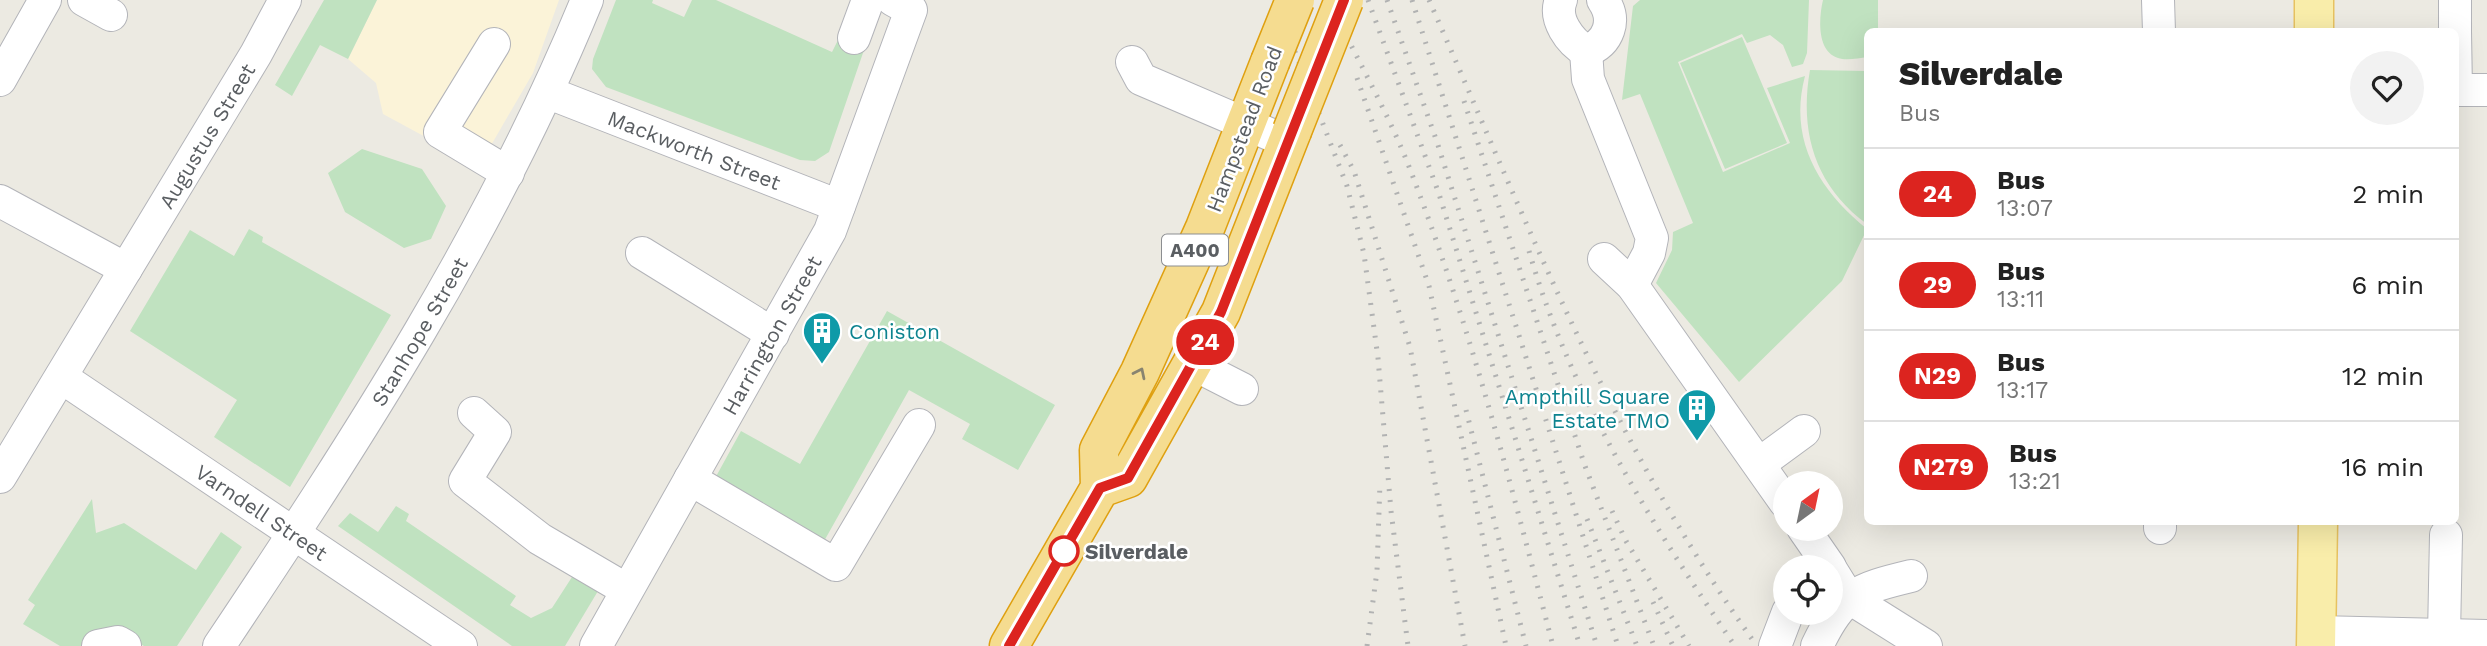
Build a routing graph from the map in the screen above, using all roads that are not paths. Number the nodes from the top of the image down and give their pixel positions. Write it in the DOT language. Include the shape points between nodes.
graph roads {
  1 [pos="45,0"];
  2 [pos="285,0"];
  3 [pos="587,0"];
  4 [pos="868,0"];
  5 [pos="1295,0"];
  6 [pos="1344,0"];
  7 [pos="1561,0"];
  8 [pos="1603,0"];
  9 [pos="2158,0"];
  10 [pos="2314,0"];
  11 [pos="2455,0"];
  12 [pos="902,5"];
  13 [pos="2159,28"];
  14 [pos="2314,28"];
  15 [pos="2455,28"];
  16 [pos="854,38"];
  17 [pos="494,44"];
  18 [pos="1587,51"];
  19 [pos="1132,62"];
  20 [pos="0,80"];
  21 [pos="2459,90"];
  22 [pos="2487,90"];
  23 [pos="549,93"];
  24 [pos="1245,124"];
  25 [pos="1290,136"];
  26 [pos="508,173"];
  27 [pos="0,201"];
  28 [pos="839,206"];
  29 [pos="642,253"];
  30 [pos="1604,259"];
  31 [pos="126,268"];
  32 [pos="1632,285"];
  33 [pos="773,334"];
  34 [pos="1194,364"];
  35 [pos="61,377"];
  36 [pos="1242,389"];
  37 [pos="474,413"];
  38 [pos="919,425"];
  39 [pos="1804,431"];
  40 [pos="1759,464"];
  41 [pos="0,477"];
  42 [pos="690,480"];
  43 [pos="1773,484"];
  44 [pos="1100,488"];
  45 [pos="2318,525"];
  46 [pos="295,532"];
  47 [pos="2446,535"];
  48 [pos="1911,576"];
  49 [pos="1843,589"];
  50 [pos="627,590"];
  51 [pos="1848,597"];
  52 [pos="1783,625"];
  53 [pos="2444,635"];
  54 [pos="2487,636"];
  55 [pos="2316,639"];
  56 [pos="98,646"];
  57 [pos="125,646"];
  58 [pos="219,646"];
  59 [pos="461,646"];
  60 [pos="597,646"];
  61 [pos="1009,646"];
  62 [pos="1775,646"];
  63 [pos="1817,646"];
  64 [pos="1926,646"];
  1 -- 20 [label="street"];
  2 -- 31 [label="street, Augustus Street"];
  3 -- 23 [label="street, Stanhope Street"];
  4 -- 16 [label="street"];
  5 -- 24 [label="highway, Hampstead Road / A400, bridge"];
  6 -- 25 [label="highway, A400, bridge"];
  7 -- 18 [label="street" via="1558,13 1567,35"];
  8 -- 18 [label="street" via="1610,30 1597,47"];
  9 -- 13 [label="street"];
  10 -- 14 [label="main road"];
  11 -- 15 [label="street"];
  12 -- 28 [label="street, Harrington Street"];
  17 -- 26 [label="street" via="440,132"];
  18 -- 32 [label="street" via="1591,89 1652,238"];
  19 -- 24 [label="street" via="1141,79"];
  21 -- 22 [label="street"];
  23 -- 26 [label="street, Stanhope Street"];
  23 -- 28 [label="street, Mackworth Street"];
  24 -- 25 [label="street"];
  44 -- 24 [label="highway, Hampstead Road / A400, one-way" via="1099,450 1205,228"];
  25 -- 34 [label="highway, A400" via="1221,312"];
  26 -- 46 [label="street, Stanhope Street" via="401,367"];
  27 -- 31 [label="street"];
  28 -- 33 [label="street, Harrington Street"];
  29 -- 33 [label="street"];
  30 -- 32 [label="street"];
  31 -- 35 [label="street, Augustus Street"];
  32 -- 40 [label="street"];
  33 -- 42 [label="street, Harrington Street"];
  34 -- 36 [label="street"];
  34 -- 44 [label="highway, A400" via="1128,478"];
  35 -- 41 [label="street, Augustus Street"];
  35 -- 46 [label="street, Varndell Street"];
  37 -- 50 [label="street" via="495,432 465,481 540,539"];
  38 -- 42 [label="street" via="836,565"];
  39 -- 40 [label="street"];
  40 -- 43 [label="street"];
  42 -- 50 [label="street, Harrington Street"];
  44 -- 61 [label="highway"];
  45 -- 55 [label="main road"];
  46 -- 58 [label="street, Stanhope Street"];
  46 -- 59 [label="street, Varndell Street"];
  47 -- 53 [label="street"];
  48 -- 51 [label="street"];
  49 -- 51 [label="street"];
  50 -- 60 [label="street, Harrington Street"];
  51 -- 63 [label="street"];
  51 -- 64 [label="street"];
  52 -- 62 [label="street"];
  53 -- 54 [label="street"];
  53 -- 55 [label="street"];
  56 -- 57 [label="street" via="118,642"];
}
